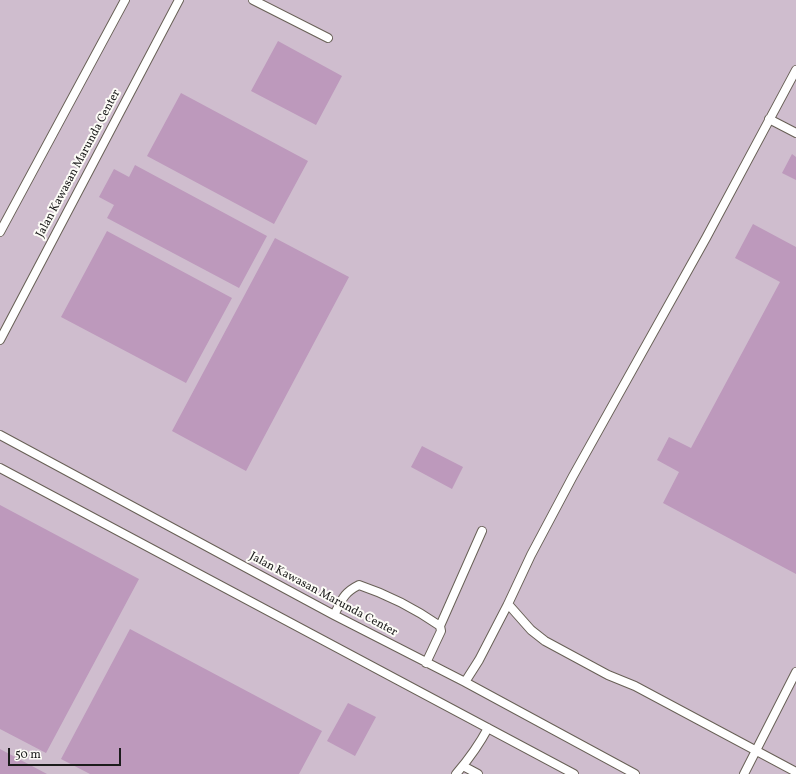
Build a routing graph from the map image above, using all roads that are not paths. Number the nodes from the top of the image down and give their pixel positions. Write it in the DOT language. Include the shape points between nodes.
graph roads {
  1 [pos="125,0"];
  2 [pos="179,0"];
  3 [pos="253,0"];
  4 [pos="328,38"];
  5 [pos="796,70"];
  6 [pos="770,119"];
  7 [pos="796,133"];
  8 [pos="0,232"];
  9 [pos="0,340"];
  10 [pos="0,435"];
  11 [pos="0,468"];
  12 [pos="482,531"];
  13 [pos="508,604"];
  14 [pos="334,615"];
  15 [pos="440,626"];
  16 [pos="426,663"];
  17 [pos="796,672"];
  18 [pos="465,682"];
  19 [pos="488,728"];
  20 [pos="756,750"];
  21 [pos="463,766"];
  22 [pos="796,772"];
  23 [pos="456,774"];
  24 [pos="478,774"];
  25 [pos="574,774"];
  26 [pos="635,774"];
  27 [pos="744,774"];
  1 -- 8 [label="lane"];
  2 -- 9 [label="lane, Jalan Kawasan Marunda Center"];
  3 -- 4 [label="lane"];
  5 -- 6 [label="lane"];
  6 -- 7 [label="lane"];
  6 -- 13 [label="lane" via="531,554"];
  10 -- 14 [label="lane, Jalan Kawasan Marunda Center"];
  11 -- 19 [label="lane"];
  12 -- 15 [label="lane"];
  13 -- 18 [label="lane"];
  13 -- 20 [label="lane" via="531,630 545,641"];
  14 -- 15 [label="lane" via="348,590 359,585 416,609"];
  14 -- 16 [label="lane, Jalan Kawasan Marunda Center"];
  15 -- 16 [label="lane" via="441,631"];
  16 -- 18 [label="lane, Jalan Kawasan Marunda Center"];
  17 -- 20 [label="lane"];
  18 -- 26 [label="lane, Jalan Kawasan Marunda Center"];
  19 -- 21 [label="lane"];
  19 -- 25 [label="lane"];
  20 -- 22 [label="lane"];
  20 -- 27 [label="lane"];
  21 -- 23 [label="lane"];
  21 -- 24 [label="lane"];
}
